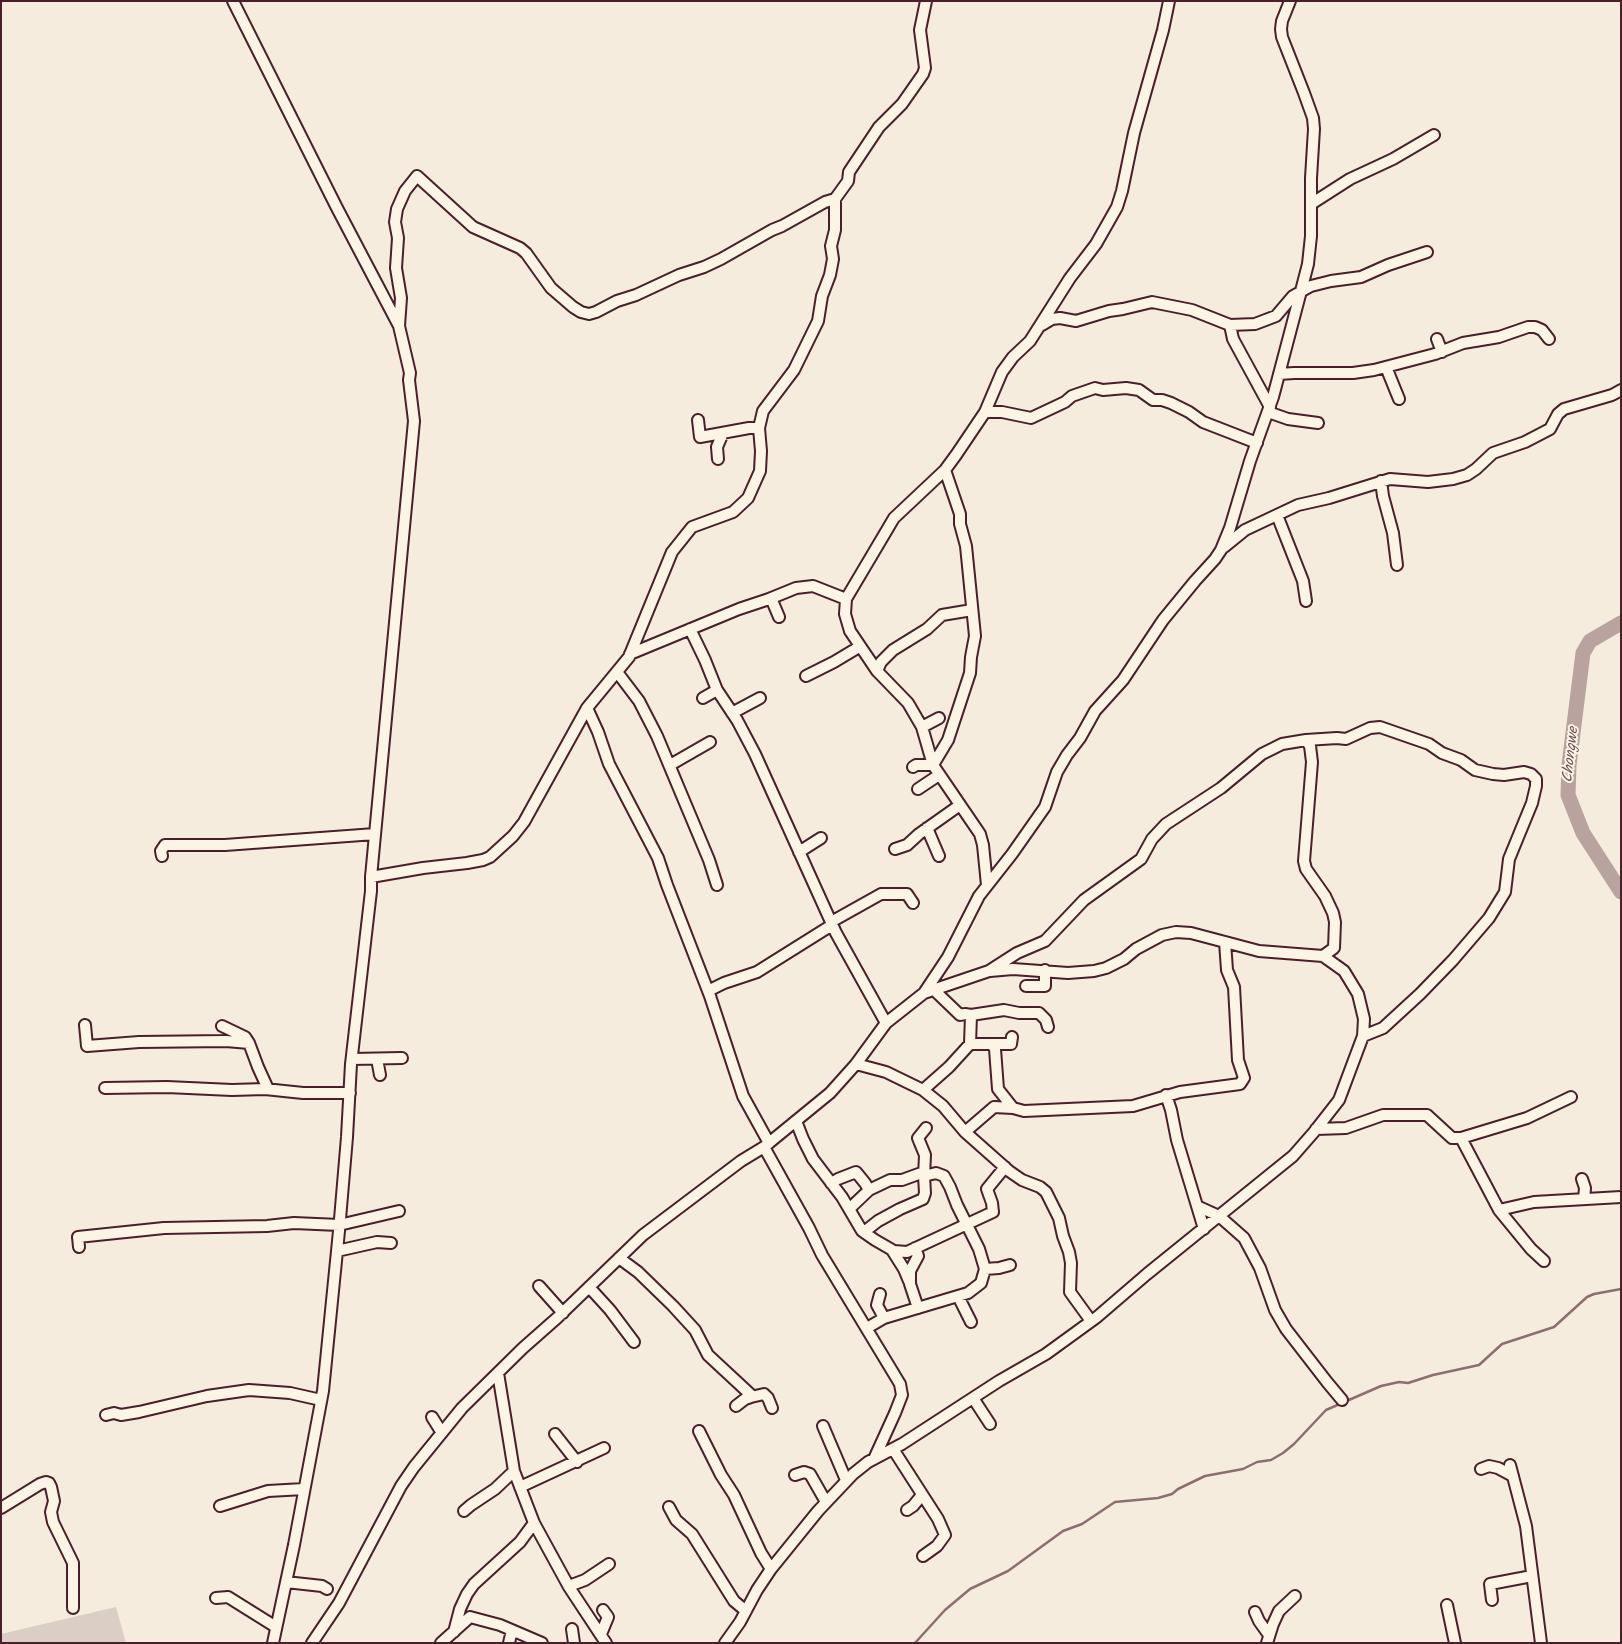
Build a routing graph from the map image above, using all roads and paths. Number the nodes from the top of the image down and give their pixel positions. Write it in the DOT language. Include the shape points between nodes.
graph roads {
  1 [pos="233,1"];
  2 [pos="926,1"];
  3 [pos="1169,1"];
  4 [pos="1290,1"];
  5 [pos="1434,135"];
  6 [pos="834,199"];
  7 [pos="1311,204"];
  8 [pos="1426,252"];
  9 [pos="1301,292"];
  10 [pos="1230,325"];
  11 [pos="399,326"];
  12 [pos="1039,328"];
  13 [pos="1437,339"];
  14 [pos="1549,339"];
  15 [pos="1442,352"];
  16 [pos="1386,367"];
  17 [pos="1279,374"];
  18 [pos="1621,390"];
  19 [pos="1399,399"];
  20 [pos="1269,410"];
  21 [pos="985,412"];
  22 [pos="698,420"];
  23 [pos="1318,423"];
  24 [pos="759,428"];
  25 [pos="723,433"];
  26 [pos="1257,443"];
  27 [pos="718,459"];
  28 [pos="945,470"];
  29 [pos="1381,481"];
  30 [pos="1277,515"];
  31 [pos="1221,550"];
  32 [pos="1397,565"];
  33 [pos="771,598"];
  34 [pos="846,599"];
  35 [pos="1306,601"];
  36 [pos="972,610"];
  37 [pos="779,617"];
  38 [pos="690,629"];
  39 [pos="859,647"];
  40 [pos="630,654"];
  41 [pos="877,671"];
  42 [pos="617,672"];
  43 [pos="806,676"];
  44 [pos="717,690"];
  45 [pos="704,698"];
  46 [pos="760,698"];
  47 [pos="587,708"];
  48 [pos="732,713"];
  49 [pos="939,718"];
  50 [pos="922,727"];
  51 [pos="1306,740"];
  52 [pos="710,742"];
  53 [pos="670,764"];
  54 [pos="933,765"];
  55 [pos="913,767"];
  56 [pos="940,775"];
  57 [pos="918,789"];
  58 [pos="960,805"];
  59 [pos="927,828"];
  60 [pos="375,834"];
  61 [pos="821,838"];
  62 [pos="895,848"];
  63 [pos="799,852"];
  64 [pos="162,856"];
  65 [pos="939,856"];
  66 [pos="371,877"];
  67 [pos="717,885"];
  68 [pos="987,885"];
  69 [pos="913,904"];
  70 [pos="832,923"];
  71 [pos="1225,942"];
  72 [pos="1323,956"];
  73 [pos="1045,970"];
  74 [pos="989,971"];
  75 [pos="1026,986"];
  76 [pos="708,991"];
  77 [pos="929,992"];
  78 [pos="971,1015"];
  79 [pos="886,1023"];
  80 [pos="85,1024"];
  81 [pos="222,1026"];
  82 [pos="1048,1028"];
  83 [pos="1362,1036"];
  84 [pos="1012,1037"];
  85 [pos="249,1043"];
  86 [pos="970,1044"];
  87 [pos="992,1044"];
  88 [pos="402,1058"];
  89 [pos="352,1059"];
  90 [pos="377,1059"];
  91 [pos="856,1064"];
  92 [pos="380,1075"];
  93 [pos="105,1088"];
  94 [pos="268,1089"];
  95 [pos="923,1090"];
  96 [pos="350,1093"];
  97 [pos="1166,1095"];
  98 [pos="1571,1097"];
  99 [pos="1013,1108"];
  100 [pos="796,1121"];
  101 [pos="926,1128"];
  102 [pos="1316,1129"];
  103 [pos="965,1132"];
  104 [pos="1461,1138"];
  105 [pos="767,1145"];
  106 [pos="1004,1166"];
  107 [pos="924,1174"];
  108 [pos="1582,1179"];
  109 [pos="831,1183"];
  110 [pos="869,1190"];
  111 [pos="1621,1197"];
  112 [pos="1584,1199"];
  113 [pos="1197,1206"];
  114 [pos="849,1209"];
  115 [pos="1499,1210"];
  116 [pos="400,1211"];
  117 [pos="1219,1216"];
  118 [pos="968,1224"];
  119 [pos="339,1225"];
  120 [pos="1204,1229"];
  121 [pos="864,1232"];
  122 [pos="391,1243"];
  123 [pos="79,1247"];
  124 [pos="915,1248"];
  125 [pos="892,1250"];
  126 [pos="337,1251"];
  127 [pos="619,1258"];
  128 [pos="1544,1261"];
  129 [pos="1010,1265"];
  130 [pos="985,1269"];
  131 [pos="910,1284"];
  132 [pos="539,1286"];
  133 [pos="589,1287"];
  134 [pos="880,1294"];
  135 [pos="958,1296"];
  136 [pos="918,1308"];
  137 [pos="563,1313"];
  138 [pos="884,1318"];
  139 [pos="1091,1321"];
  140 [pos="971,1322"];
  141 [pos="867,1328"];
  142 [pos="634,1342"];
  143 [pos="498,1373"];
  144 [pos="751,1397"];
  145 [pos="973,1398"];
  146 [pos="321,1400"];
  147 [pos="1342,1400"];
  148 [pos="736,1406"];
  149 [pos="772,1408"];
  150 [pos="106,1415"];
  151 [pos="432,1416"];
  152 [pos="990,1424"];
  153 [pos="823,1426"];
  154 [pos="699,1431"];
  155 [pos="442,1433"];
  156 [pos="555,1434"];
  157 [pos="604,1448"];
  158 [pos="893,1449"];
  159 [pos="874,1459"];
  160 [pos="577,1462"];
  161 [pos="1510,1465"];
  162 [pos="1481,1469"];
  163 [pos="514,1471"];
  164 [pos="795,1475"];
  165 [pos="1513,1476"];
  166 [pos="846,1480"];
  167 [pos="520,1487"];
  168 [pos="304,1489"];
  169 [pos="922,1494"];
  170 [pos="826,1502"];
  171 [pos="220,1506"];
  172 [pos="668,1507"];
  173 [pos="1,1508"];
  174 [pos="906,1510"];
  175 [pos="464,1512"];
  176 [pos="534,1523"];
  177 [pos="923,1556"];
  178 [pos="609,1564"];
  179 [pos="771,1569"];
  180 [pos="1532,1576"];
  181 [pos="286,1582"];
  182 [pos="568,1586"];
  183 [pos="327,1589"];
  184 [pos="1295,1596"];
  185 [pos="216,1598"];
  186 [pos="1492,1600"];
  187 [pos="1446,1605"];
  188 [pos="73,1608"];
  189 [pos="602,1610"];
  190 [pos="746,1611"];
  191 [pos="1255,1612"];
  192 [pos="276,1626"];
  193 [pos="572,1629"];
  194 [pos="512,1630"];
  195 [pos="454,1632"];
  196 [pos="604,1639"];
  197 [pos="1268,1639"];
  198 [pos="273,1643"];
  199 [pos="312,1643"];
  200 [pos="441,1643"];
  201 [pos="509,1643"];
  202 [pos="542,1643"];
  203 [pos="574,1643"];
  204 [pos="725,1643"];
  205 [pos="1455,1643"];
  206 [pos="1541,1643"];
  1 -- 11 [label="street"];
  2 -- 6 [label="street" via="920,30 923,74 902,104 878,127 850,172 848,181"];
  3 -- 12 [label="street" via="1116,207 1096,244"];
  4 -- 7 [label="street" via="1281,29 1314,129"];
  5 -- 7 [label="street" via="1350,179"];
  6 -- 11 [label="street" via="704,267 589,314 573,307 551,288 520,248 473,227 417,176 397,209"];
  6 -- 24 [label="street" via="833,258 818,321 794,370 763,411"];
  7 -- 9 [label="street" via="1308,264"];
  8 -- 9 [label="street" via="1361,276 1311,286"];
  9 -- 10 [label="street" via="1272,318 1255,324"];
  9 -- 17 [label="street"];
  10 -- 12 [label="street" via="1192,310 1152,302 1076,321 1052,319"];
  10 -- 20 [label="street" via="1233,339"];
  11 -- 60 [label="street" via="410,373 414,422"];
  12 -- 21 [label="street" via="1002,372"];
  13 -- 15 [label="street"];
  14 -- 15 [label="street" via="1542,330 1528,326 1499,337 1463,343"];
  15 -- 16 [label="street"];
  16 -- 17 [label="street" via="1353,373"];
  16 -- 19 [label="street"];
  17 -- 20 [label="street"];
  18 -- 29 [label="street" via="1564,409 1550,429 1493,453 1467,475 1428,482"];
  20 -- 23 [label="street" via="1288,419"];
  20 -- 26 [label="street"];
  21 -- 26 [label="street" via="1031,418 1072,396 1095,388 1126,388 1138,390 1153,400 1170,403 1203,422"];
  21 -- 28 [label="street"];
  22 -- 25 [label="street" via="700,437"];
  24 -- 25 [label="street"];
  24 -- 40 [label="street" via="760,471 748,498 733,512 692,527 684,536 672,552"];
  25 -- 27 [label="street" via="717,447"];
  26 -- 31 [label="street"];
  28 -- 34 [label="street" via="894,518"];
  28 -- 36 [label="street" via="960,514"];
  29 -- 30 [label="street" via="1298,505"];
  29 -- 32 [label="street"];
  30 -- 31 [label="street" via="1245,530"];
  30 -- 35 [label="street" via="1303,581"];
  31 -- 68 [label="street" via="1163,620 1123,680 1095,711 1057,772 1045,806"];
  33 -- 34 [label="street" via="796,588 813,586"];
  33 -- 37 [label="street"];
  33 -- 38 [label="street"];
  34 -- 39 [label="street" via="845,614"];
  36 -- 41 [label="street" via="942,615 893,650"];
  36 -- 54 [label="street" via="975,636 970,673 948,740"];
  38 -- 40 [label="street"];
  38 -- 44 [label="street"];
  39 -- 41 [label="street"];
  39 -- 43 [label="street"];
  40 -- 42 [label="street"];
  41 -- 50 [label="street" via="908,702"];
  42 -- 47 [label="street"];
  42 -- 53 [label="street" via="639,700"];
  44 -- 45 [label="street"];
  44 -- 48 [label="street"];
  46 -- 48 [label="street"];
  47 -- 66 [label="street" via="524,822 490,857"];
  47 -- 76 [label="street" via="609,764 658,858"];
  48 -- 63 [label="street" via="755,754"];
  49 -- 50 [label="street"];
  50 -- 54 [label="street"];
  51 -- 72 [label="street" via="1312,762 1304,861 1325,896 1335,922 1334,948"];
  51 -- 74 [label="street" via="1282,744 1262,754 1221,788 1166,824 1152,839 1141,859 1084,900 1045,941 1017,953"];
  51 -- 83 [label="street" via="1346,740 1370,728 1380,727 1429,744 1474,770 1504,774 1524,772 1536,779 1532,803 1509,859 1506,892 1489,918 1420,994 1383,1028"];
  52 -- 53 [label="street"];
  53 -- 67 [label="street"];
  54 -- 55 [label="street"];
  54 -- 56 [label="street"];
  56 -- 57 [label="street"];
  56 -- 58 [label="street"];
  58 -- 59 [label="street"];
  58 -- 68 [label="street" via="980,834"];
  59 -- 62 [label="street" via="907,845"];
  59 -- 65 [label="street"];
  60 -- 64 [label="street" via="225,845 165,845"];
  60 -- 66 [label="street"];
  61 -- 63 [label="street"];
  63 -- 70 [label="street"];
  66 -- 89 [label="street"];
  68 -- 77 [label="street"];
  69 -- 70 [label="street" via="907,894 881,894"];
  70 -- 76 [label="street" via="758,972"];
  70 -- 79 [label="street"];
  71 -- 72 [label="street" via="1259,951"];
  71 -- 73 [label="street" via="1176,932 1162,935 1106,968 1079,973"];
  71 -- 97 [label="street" via="1227,970 1234,987 1238,1060 1243,1082"];
  72 -- 83 [label="street" via="1344,971 1358,994 1364,1019"];
  73 -- 74 [label="street"];
  73 -- 75 [label="street" via="1045,986"];
  74 -- 77 [label="street"];
  76 -- 105 [label="street" via="744,1096"];
  77 -- 78 [label="street" via="960,1015"];
  77 -- 79 [label="street"];
  78 -- 82 [label="street" via="1004,1010 1039,1013"];
  78 -- 86 [label="street"];
  79 -- 91 [label="street"];
  80 -- 85 [label="street" via="87,1046 139,1042"];
  81 -- 85 [label="street" via="245,1037"];
  83 -- 102 [label="street" via="1339,1100"];
  84 -- 87 [label="street" via="1012,1044"];
  85 -- 94 [label="street"];
  86 -- 87 [label="street"];
  86 -- 95 [label="street" via="950,1068"];
  87 -- 99 [label="street" via="998,1089"];
  88 -- 90 [label="street"];
  89 -- 90 [label="street"];
  89 -- 96 [label="street"];
  90 -- 92 [label="street"];
  91 -- 95 [label="street" via="886,1072"];
  91 -- 100 [label="street" via="830,1093"];
  93 -- 94 [label="street"];
  94 -- 96 [label="street"];
  95 -- 103 [label="street" via="943,1106"];
  96 -- 119 [label="street"];
  97 -- 99 [label="street" via="1133,1106 1024,1112"];
  97 -- 113 [label="street"];
  98 -- 104 [label="street" via="1527,1118"];
  99 -- 103 [label="street" via="994,1107"];
  100 -- 105 [label="street"];
  100 -- 109 [label="street" via="813,1159"];
  101 -- 107 [label="street" via="918,1138 925,1155"];
  102 -- 104 [label="street" via="1346,1128 1383,1115 1427,1115 1452,1138"];
  102 -- 117 [label="street" via="1293,1156"];
  103 -- 106 [label="street"];
  104 -- 115 [label="street"];
  105 -- 127 [label="street" via="643,1235"];
  105 -- 141 [label="street" via="822,1255"];
  106 -- 118 [label="street" via="987,1189 993,1212"];
  106 -- 139 [label="street" via="1022,1180 1040,1187 1053,1204 1069,1252 1070,1292"];
  107 -- 110 [label="street" via="890,1180"];
  107 -- 118 [label="street" via="944,1176"];
  107 -- 121 [label="street" via="924,1198 878,1221"];
  108 -- 112 [label="street"];
  109 -- 110 [label="street" via="856,1172"];
  109 -- 114 [label="street"];
  110 -- 114 [label="street"];
  111 -- 112 [label="street"];
  112 -- 115 [label="street" via="1534,1202"];
  113 -- 117 [label="street"];
  113 -- 120 [label="street"];
  114 -- 121 [label="street"];
  115 -- 128 [label="street"];
  116 -- 119 [label="street"];
  117 -- 120 [label="street"];
  117 -- 147 [label="street" via="1244,1238 1286,1329"];
  118 -- 124 [label="street"];
  118 -- 130 [label="street"];
  119 -- 123 [label="street" via="294,1223 164,1228 78,1238"];
  119 -- 126 [label="street"];
  120 -- 139 [label="street"];
  121 -- 125 [label="street"];
  122 -- 126 [label="street" via="376,1242"];
  124 -- 125 [label="street" via="907,1252"];
  124 -- 131 [label="street" via="918,1256 910,1271"];
  125 -- 131 [label="street"];
  126 -- 146 [label="street"];
  127 -- 133 [label="street"];
  127 -- 144 [label="street" via="673,1306 695,1330 708,1355"];
  129 -- 130 [label="street"];
  130 -- 135 [label="street" via="981,1283"];
  131 -- 136 [label="street"];
  132 -- 137 [label="street"];
  133 -- 137 [label="street"];
  133 -- 142 [label="street"];
  134 -- 138 [label="street" via="877,1306"];
  135 -- 136 [label="street"];
  135 -- 140 [label="street"];
  136 -- 138 [label="street"];
  137 -- 143 [label="street"];
  138 -- 141 [label="street"];
  139 -- 145 [label="street" via="1046,1354"];
  141 -- 159 [label="street" via="900,1384 902,1395"];
  143 -- 155 [label="street"];
  143 -- 163 [label="street"];
  144 -- 148 [label="street"];
  144 -- 149 [label="street" via="764,1394"];
  145 -- 152 [label="street"];
  145 -- 158 [label="street"];
  146 -- 150 [label="street" via="290,1393 249,1390 139,1412"];
  146 -- 168 [label="street"];
  151 -- 155 [label="street"];
  153 -- 166 [label="street"];
  154 -- 179 [label="street"];
  155 -- 199 [label="street" via="401,1486 339,1603"];
  156 -- 160 [label="street"];
  157 -- 160 [label="street"];
  158 -- 159 [label="street"];
  158 -- 169 [label="street"];
  159 -- 166 [label="street"];
  160 -- 167 [label="street"];
  161 -- 165 [label="street"];
  162 -- 165 [label="street" via="1489,1466"];
  163 -- 167 [label="street"];
  163 -- 175 [label="street"];
  164 -- 170 [label="street" via="810,1474"];
  165 -- 180 [label="street" via="1526,1526"];
  166 -- 170 [label="street"];
  167 -- 176 [label="street"];
  168 -- 171 [label="street" via="268,1491"];
  168 -- 181 [label="street"];
  169 -- 174 [label="street"];
  169 -- 177 [label="street" via="945,1535"];
  170 -- 179 [label="street"];
  172 -- 190 [label="street" via="676,1520 692,1534 734,1601"];
  173 -- 188 [label="street" via="40,1484 49,1483 54,1501 53,1522 73,1563"];
  176 -- 182 [label="street"];
  176 -- 195 [label="street" via="520,1542 474,1584 460,1609"];
  178 -- 182 [label="street" via="585,1580"];
  179 -- 190 [label="street"];
  180 -- 186 [label="street" via="1490,1584"];
  180 -- 206 [label="street"];
  181 -- 183 [label="street"];
  181 -- 192 [label="street"];
  182 -- 196 [label="street"];
  184 -- 197 [label="street" via="1279,1611"];
  185 -- 192 [label="street" via="228,1598"];
  187 -- 205 [label="street"];
  189 -- 196 [label="street" via="608,1617 603,1626"];
  190 -- 204 [label="street"];
  191 -- 197 [label="street"];
  192 -- 198 [label="street"];
  193 -- 203 [label="street"];
  194 -- 195 [label="street" via="470,1617"];
  194 -- 201 [label="street"];
  194 -- 202 [label="street"];
  195 -- 200 [label="street"];
}
